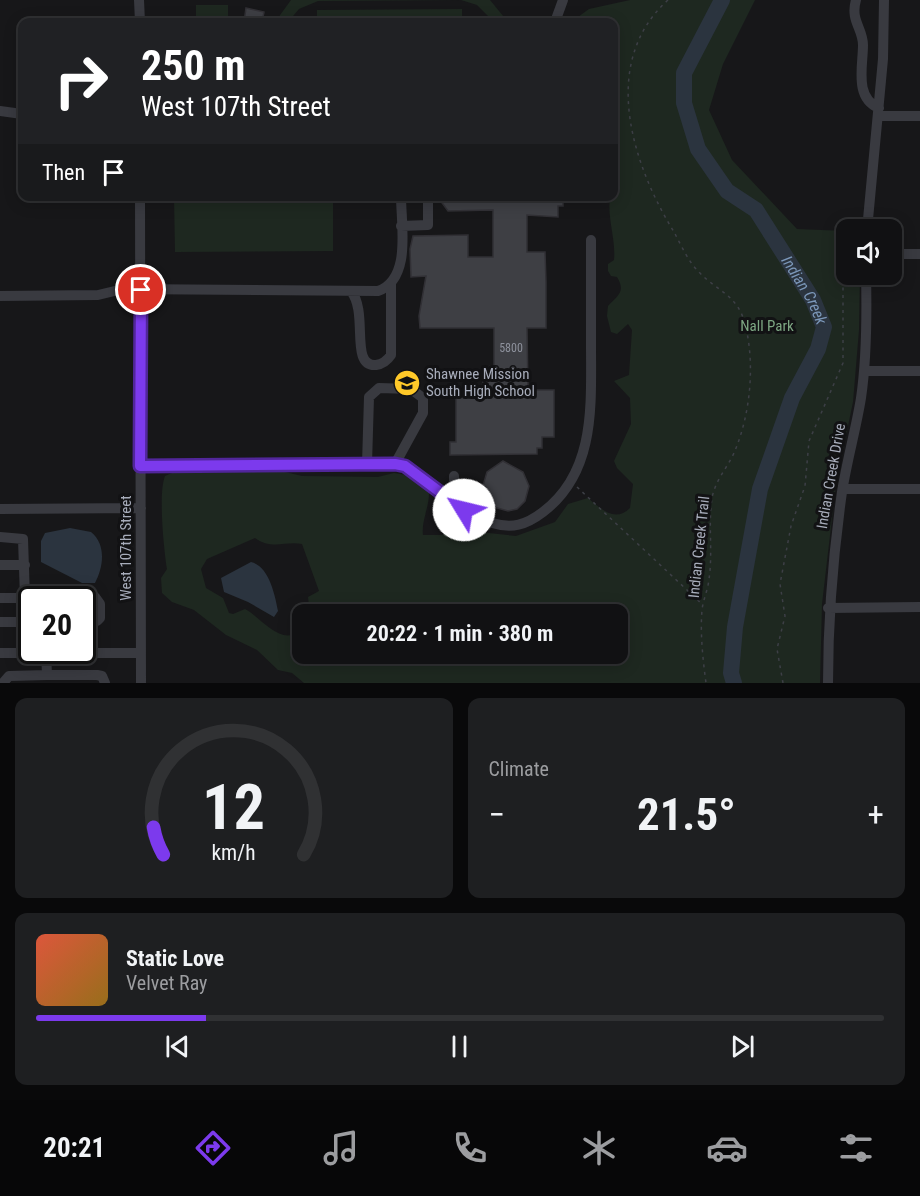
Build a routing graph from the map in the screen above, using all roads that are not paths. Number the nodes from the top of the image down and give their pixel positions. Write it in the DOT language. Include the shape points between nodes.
graph roads {
  1 [pos="139,0"];
  2 [pos="563,0"];
  3 [pos="856,0"];
  4 [pos="884,0"];
  5 [pos="140,18"];
  6 [pos="556,18"];
  7 [pos="863,42"];
  8 [pos="884,42"];
  9 [pos="882,74"];
  10 [pos="862,78"];
  11 [pos="0,111"];
  12 [pos="878,112"];
  13 [pos="18,113"];
  14 [pos="920,116"];
  15 [pos="140,201"];
  16 [pos="401,201"];
  17 [pos="428,201"];
  18 [pos="868,219"];
  19 [pos="401,226"];
  20 [pos="591,240"];
  21 [pos="902,254"];
  22 [pos="920,254"];
  23 [pos="391,284"];
  24 [pos="866,285"];
  25 [pos="141,290"];
  26 [pos="351,291"];
  27 [pos="0,296"];
  28 [pos="864,371"];
  29 [pos="920,371"];
  30 [pos="367,464"];
  31 [pos="395,464"];
  32 [pos="140,466"];
  33 [pos="454,476"];
  34 [pos="843,489"];
  35 [pos="920,489"];
  36 [pos="454,502"];
  37 [pos="141,508"];
  38 [pos="0,509"];
  39 [pos="0,537"];
  40 [pos="0,565"];
  41 [pos="25,565"];
  42 [pos="25,586"];
  43 [pos="0,598"];
  44 [pos="18,598"];
  45 [pos="96,598"];
  46 [pos="920,607"];
  47 [pos="828,608"];
  48 [pos="96,621"];
  49 [pos="0,622"];
  50 [pos="18,622"];
  51 [pos="0,653"];
  52 [pos="18,653"];
  53 [pos="96,653"];
  54 [pos="141,653"];
  55 [pos="46,664"];
  56 [pos="46,675"];
  57 [pos="3,683"];
  58 [pos="105,683"];
  59 [pos="141,683"];
  60 [pos="828,683"];
  1 -- 5 [label="street"];
  2 -- 6 [label="street"];
  3 -- 7 [label="street" via="854,21"];
  4 -- 8 [label="street"];
  7 -- 8 [label="street"];
  7 -- 10 [label="street"];
  8 -- 9 [label="street"];
  9 -- 10 [label="street"];
  9 -- 12 [label="street"];
  10 -- 12 [label="street" via="866,100"];
  11 -- 13 [label="street"];
  12 -- 14 [label="street"];
  12 -- 18 [label="street"];
  15 -- 25 [label="street, West 107th Street"];
  16 -- 19 [label="street"];
  17 -- 19 [label="street" via="428,225"];
  19 -- 23 [label="street" via="399,269"];
  20 -- 36 [label="street" via="590,424 571,481 548,508 530,522 514,527 474,517"];
  21 -- 22 [label="street"];
  23 -- 26 [label="street" via="378,291"];
  23 -- 26 [label="street" via="391,355 379,365 363,361 361,312"];
  24 -- 28 [label="street, Indian Creek Drive"];
  25 -- 26 [label="street"];
  25 -- 27 [label="street" via="123,289 98,295"];
  25 -- 32 [label="street, West 107th Street"];
  28 -- 29 [label="street"];
  28 -- 34 [label="street, Indian Creek Drive"];
  30 -- 31 [label="street"];
  30 -- 31 [label="street" via="369,397 379,388 411,389 423,398 423,413"];
  30 -- 32 [label="street"];
  31 -- 36 [label="street" via="405,466"];
  32 -- 37 [label="street, West 107th Street"];
  33 -- 36 [label="street"];
  34 -- 35 [label="street"];
  34 -- 47 [label="street, Indian Creek Drive"];
  37 -- 38 [label="street"];
  37 -- 54 [label="street, West 107th Street"];
  39 -- 41 [label="street" via="23,539"];
  40 -- 41 [label="street"];
  41 -- 42 [label="street"];
  43 -- 44 [label="street"];
  45 -- 48 [label="street" via="100,604"];
  46 -- 47 [label="street"];
  47 -- 60 [label="street, Indian Creek Drive"];
  49 -- 50 [label="street"];
  51 -- 52 [label="street"];
  53 -- 54 [label="street"];
  54 -- 59 [label="street, West 107th Street"];
  55 -- 56 [label="street"];
  56 -- 57 [label="street" via="9,676"];
  56 -- 58 [label="street" via="97,675"];
}
